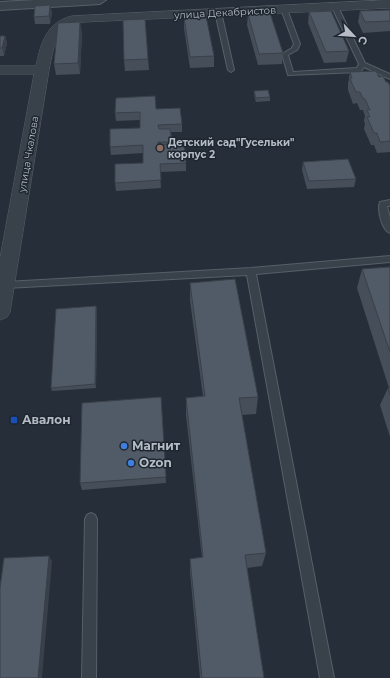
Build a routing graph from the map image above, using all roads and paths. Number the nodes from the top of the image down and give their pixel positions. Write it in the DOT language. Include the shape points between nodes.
graph roads {
  1 [pos="100,0"];
  2 [pos="314,0"];
  3 [pos="82,1"];
  4 [pos="390,4"];
  5 [pos="0,6"];
  6 [pos="335,7"];
  7 [pos="303,8"];
  8 [pos="284,9"];
  9 [pos="218,12"];
  10 [pos="84,18"];
  11 [pos="361,67"];
  12 [pos="0,70"];
  13 [pos="42,70"];
  14 [pos="231,70"];
  15 [pos="390,77"];
  16 [pos="390,203"];
  17 [pos="390,230"];
  18 [pos="390,259"];
  19 [pos="251,271"];
  20 [pos="6,285"];
  21 [pos="0,312"];
  22 [pos="91,519"];
  23 [pos="89,678"];
  24 [pos="327,678"];
  1 -- 3 [label="street"];
  2 -- 7 [label="street"];
  3 -- 5 [label="street"];
  3 -- 10 [label="street"];
  4 -- 6 [label="street, улица Декабристов"];
  6 -- 7 [label="street, улица Декабристов"];
  6 -- 11 [label="lane"];
  7 -- 8 [label="street, улица Декабристов"];
  8 -- 9 [label="street, улица Декабристов"];
  8 -- 11 [label="lane" via="297,44 295,49 284,54 290,74"];
  9 -- 10 [label="street, улица Декабристов"];
  9 -- 14 [label="lane"];
  10 -- 13 [label="street, улица Чкалова" via="66,21 56,28 49,39"];
  11 -- 15 [label="lane"];
  12 -- 13 [label="street"];
  13 -- 20 [label="street, улица Чкалова"];
  16 -- 17 [label="lane" via="383,204 382,211"];
  18 -- 19 [label="lane"];
  19 -- 20 [label="lane"];
  19 -- 24 [label="lane"];
  20 -- 21 [label="street, улица Чкалова"];
  22 -- 23 [label="lane"];
}
